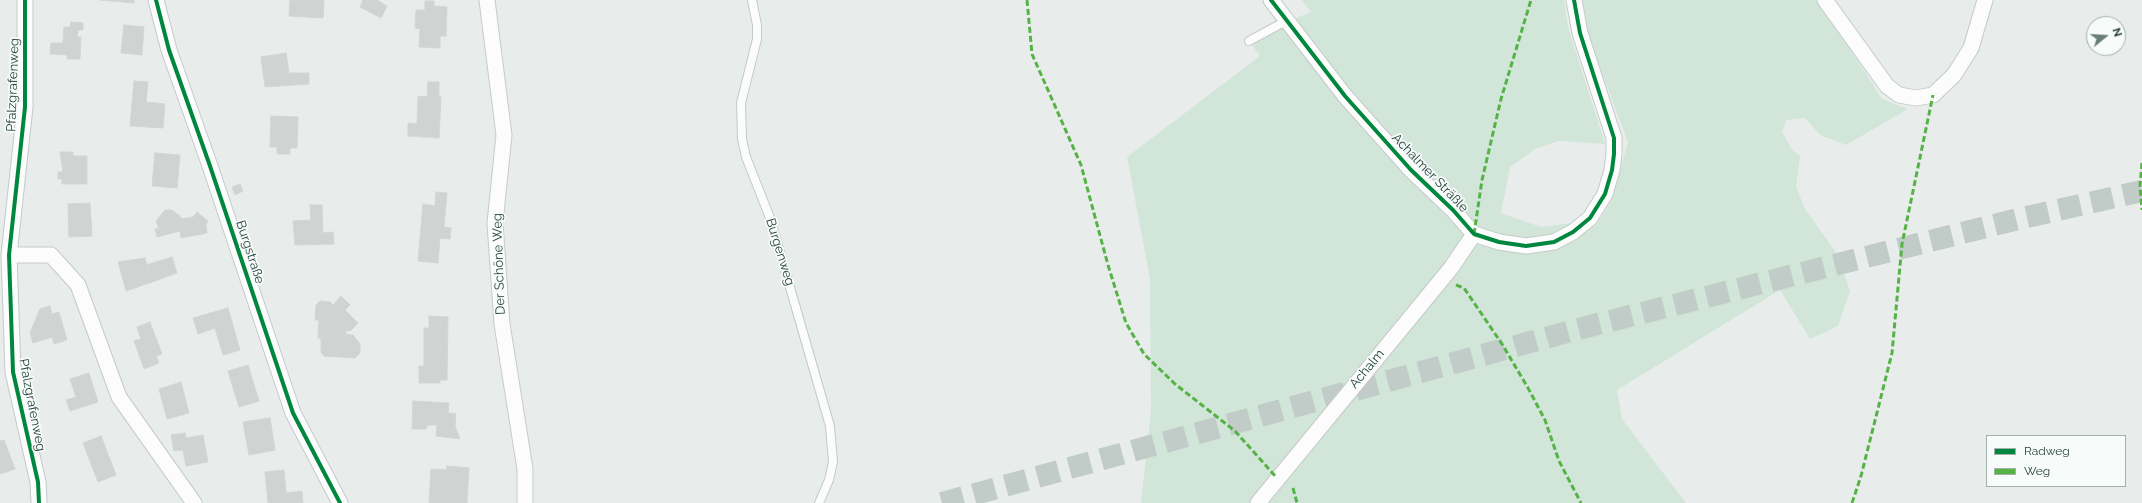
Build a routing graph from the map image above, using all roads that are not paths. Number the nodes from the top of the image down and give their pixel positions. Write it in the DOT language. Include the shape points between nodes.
graph roads {
  1 [pos="24,0"];
  2 [pos="156,0"];
  3 [pos="487,0"];
  4 [pos="752,0"];
  5 [pos="1270,0"];
  6 [pos="1574,0"];
  7 [pos="1825,0"];
  8 [pos="1985,0"];
  9 [pos="1286,21"];
  10 [pos="1249,41"];
  11 [pos="1474,234"];
  12 [pos="8,255"];
  13 [pos="39,503"];
  14 [pos="194,503"];
  15 [pos="340,503"];
  16 [pos="525,503"];
  17 [pos="819,503"];
  18 [pos="1258,503"];
  1 -- 12 [label="street, Pfalzgrafenweg" via="25,107"];
  2 -- 15 [label="street, Burgstraße" via="169,50 293,414"];
  3 -- 16 [label="street, Der Schöne Weg" via="504,135 495,223 502,324 525,469"];
  4 -- 17 [label="lane, Burgenweg" via="757,39 741,103 742,139 746,157 770,218 830,426 833,462 829,480"];
  5 -- 9 [label="street, Achalmer Sträßle"];
  6 -- 11 [label="street" via="1580,33 1614,138 1612,170 1605,194 1590,218 1573,232 1554,242 1526,246 1499,242"];
  7 -- 8 [label="street" via="1886,86 1900,95 1916,98 1933,95 1954,75 1971,48"];
  9 -- 10 [label="lane"];
  9 -- 11 [label="street, Achalmer Sträßle" via="1345,96 1411,170"];
  11 -- 18 [label="street, Achalm" via="1451,268"];
  12 -- 13 [label="street, Pfalzgrafenweg" via="13,372 38,482"];
  12 -- 14 [label="street" via="51,255 78,285 119,397"];
}
